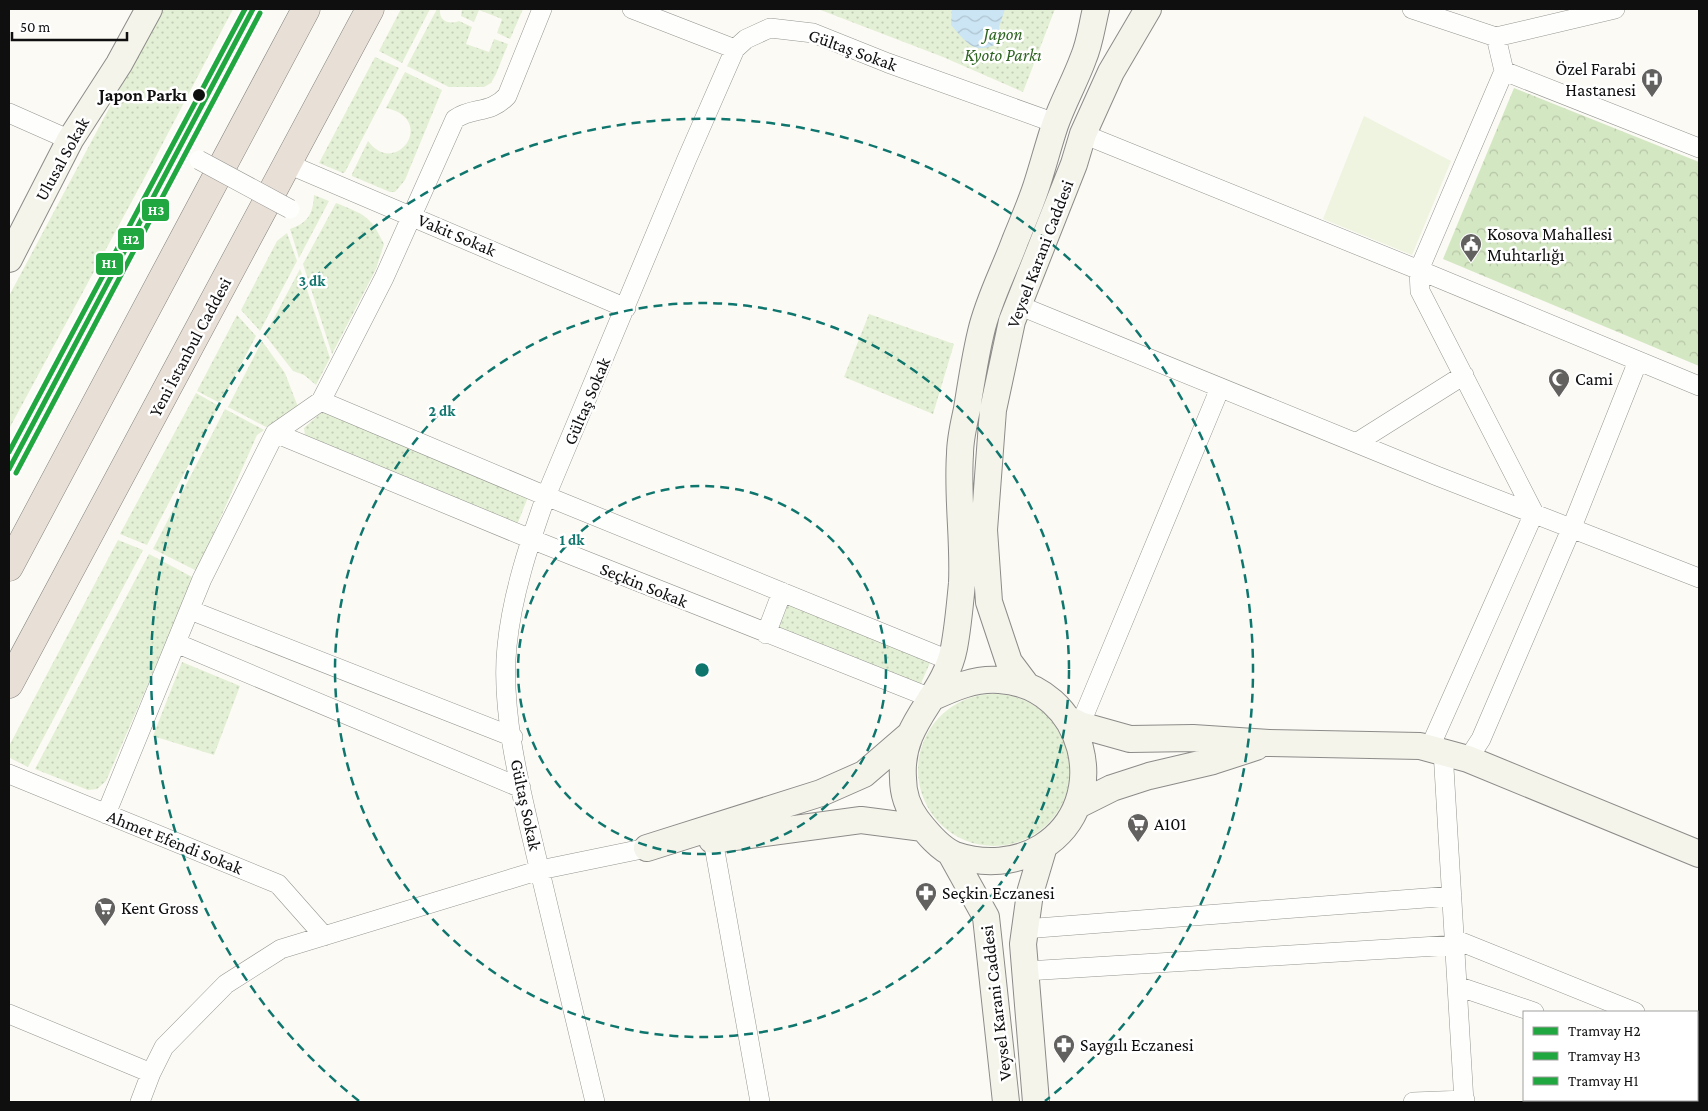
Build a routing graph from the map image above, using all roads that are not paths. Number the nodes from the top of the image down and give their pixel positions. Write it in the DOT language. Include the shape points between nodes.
graph roads {
  1 [pos="149,9"];
  2 [pos="306,9"];
  3 [pos="370,9"];
  4 [pos="542,9"];
  5 [pos="632,9"];
  6 [pos="1096,9"];
  7 [pos="1148,9"];
  8 [pos="1412,9"];
  9 [pos="1615,9"];
  10 [pos="1496,38"];
  11 [pos="735,49"];
  12 [pos="1504,71"];
  13 [pos="9,113"];
  14 [pos="1056,123"];
  15 [pos="1083,134"];
  16 [pos="70,140"];
  17 [pos="1699,148"];
  18 [pos="199,160"];
  19 [pos="288,164"];
  20 [pos="290,209"];
  21 [pos="413,217"];
  22 [pos="9,259"];
  23 [pos="1419,270"];
  24 [pos="1018,305"];
  25 [pos="626,308"];
  26 [pos="1638,361"];
  27 [pos="1464,375"];
  28 [pos="1699,386"];
  29 [pos="1220,388"];
  30 [pos="321,401"];
  31 [pos="275,433"];
  32 [pos="1356,443"];
  33 [pos="546,496"];
  34 [pos="1534,513"];
  35 [pos="1572,527"];
  36 [pos="530,539"];
  37 [pos="9,567"];
  38 [pos="1699,578"];
  39 [pos="782,592"];
  40 [pos="190,610"];
  41 [pos="766,634"];
  42 [pos="176,643"];
  43 [pos="951,661"];
  44 [pos="9,684"];
  45 [pos="1027,686"];
  46 [pos="931,698"];
  47 [pos="1074,722"];
  48 [pos="908,736"];
  49 [pos="513,737"];
  50 [pos="1269,743"];
  51 [pos="1436,749"];
  52 [pos="1468,759"];
  53 [pos="9,774"];
  54 [pos="521,788"];
  55 [pos="1078,804"];
  56 [pos="106,814"];
  57 [pos="923,828"];
  58 [pos="713,840"];
  59 [pos="1044,846"];
  60 [pos="647,848"];
  61 [pos="951,854"];
  62 [pos="1699,854"];
  63 [pos="540,870"];
  64 [pos="1452,896"];
  65 [pos="1024,929"];
  66 [pos="324,936"];
  67 [pos="1454,942"];
  68 [pos="1026,971"];
  69 [pos="1457,986"];
  70 [pos="1531,1011"];
  71 [pos="1632,1011"];
  72 [pos="9,1014"];
  73 [pos="151,1073"];
  74 [pos="1465,1101"];
  75 [pos="140,1102"];
  76 [pos="595,1102"];
  77 [pos="760,1102"];
  78 [pos="1006,1102"];
  79 [pos="1036,1102"];
  80 [pos="1413,1102"];
  1 -- 16 [label="main road, Ulusal Sokak" via="120,64"];
  2 -- 37 [label="highway"];
  3 -- 19 [label="highway, Yeni İstanbul Caddesi"];
  4 -- 21 [label="street" via="506,96 497,107 464,113 455,119"];
  5 -- 11 [label="street"];
  6 -- 14 [label="main road, Veysel Karani Caddesi" via="1085,55"];
  7 -- 15 [label="main road, Veysel Karani Caddesi" via="1111,72"];
  8 -- 10 [label="street"];
  9 -- 10 [label="street"];
  10 -- 12 [label="street"];
  11 -- 14 [label="street, Gültaş Sokak" via="746,39 770,28 813,33"];
  11 -- 25 [label="street, Gültaş Sokak"];
  12 -- 17 [label="street"];
  12 -- 23 [label="street"];
  13 -- 16 [label="street"];
  14 -- 43 [label="main road, Veysel Karani Caddesi" via="1038,183 981,328 974,362 960,452 962,582"];
  15 -- 23 [label="street"];
  15 -- 24 [label="main road, Veysel Karani Caddesi"];
  16 -- 22 [label="main road, Ulusal Sokak"];
  18 -- 20 [label="street, bridge"];
  19 -- 21 [label="street, Vakit Sokak"];
  19 -- 44 [label="highway, Yeni İstanbul Caddesi"];
  21 -- 25 [label="street, Vakit Sokak"];
  21 -- 30 [label="street"];
  23 -- 26 [label="street"];
  23 -- 27 [label="street" via="1420,291"];
  24 -- 29 [label="street"];
  24 -- 45 [label="main road, Veysel Karani Caddesi" via="993,410 984,530 989,602 1009,662"];
  25 -- 33 [label="street, Gültaş Sokak"];
  26 -- 28 [label="street"];
  26 -- 35 [label="street"];
  27 -- 32 [label="street"];
  27 -- 34 [label="street"];
  29 -- 32 [label="street"];
  29 -- 47 [label="street"];
  30 -- 31 [label="street"];
  30 -- 33 [label="street"];
  31 -- 36 [label="street, Seçkin Sokak"];
  31 -- 40 [label="street" via="202,579"];
  32 -- 34 [label="street"];
  33 -- 36 [label="street, Gültaş Sokak"];
  33 -- 39 [label="street"];
  34 -- 35 [label="street"];
  34 -- 51 [label="street"];
  35 -- 38 [label="street"];
  35 -- 52 [label="street" via="1481,739"];
  36 -- 41 [label="street, Seçkin Sokak"];
  36 -- 49 [label="street, Gültaş Sokak" via="507,647 507,702"];
  39 -- 41 [label="street"];
  39 -- 43 [label="street"];
  40 -- 42 [label="street"];
  40 -- 49 [label="street"];
  41 -- 46 [label="street, Seçkin Sokak"];
  42 -- 54 [label="street"];
  42 -- 56 [label="street"];
  43 -- 46 [label="main road, Veysel Karani Caddesi"];
  45 -- 46 [label="main road" via="1001,680 974,681"];
  45 -- 47 [label="main road" via="1050,699"];
  46 -- 48 [label="main road, Veysel Karani Caddesi"];
  47 -- 50 [label="main road" via="1130,739 1193,738"];
  47 -- 55 [label="main road" via="1084,760 1084,783"];
  48 -- 57 [label="main road" via="902,762 903,789 912,814"];
  48 -- 60 [label="main road" via="864,774 821,793"];
  49 -- 54 [label="street, Gültaş Sokak"];
  50 -- 51 [label="main road"];
  50 -- 55 [label="main road" via="1130,782"];
  51 -- 52 [label="main road"];
  51 -- 64 [label="street"];
  52 -- 62 [label="main road"];
  53 -- 56 [label="street, Ahmet Efendi Sokak"];
  54 -- 63 [label="street, Gültaş Sokak"];
  55 -- 59 [label="main road" via="1064,828"];
  56 -- 66 [label="street, Ahmet Efendi Sokak" via="278,884"];
  57 -- 58 [label="main road" via="861,820"];
  57 -- 61 [label="main road"];
  58 -- 60 [label="main road"];
  58 -- 77 [label="street"];
  59 -- 61 [label="main road" via="1025,856 1003,861 979,861"];
  59 -- 65 [label="main road, Veysel Karani Caddesi" via="1030,893"];
  60 -- 63 [label="street"];
  61 -- 78 [label="main road, Veysel Karani Caddesi" via="986,917"];
  63 -- 66 [label="street"];
  63 -- 76 [label="street, Gültaş Sokak"];
  64 -- 65 [label="street"];
  64 -- 67 [label="street"];
  65 -- 68 [label="main road, Veysel Karani Caddesi"];
  66 -- 73 [label="street" via="281,949 226,984 164,1047"];
  67 -- 68 [label="street"];
  67 -- 69 [label="street"];
  67 -- 71 [label="street"];
  68 -- 79 [label="main road, Veysel Karani Caddesi"];
  69 -- 70 [label="street"];
  69 -- 74 [label="street"];
  72 -- 73 [label="street"];
  73 -- 75 [label="street"];
  74 -- 80 [label="street"];
}
